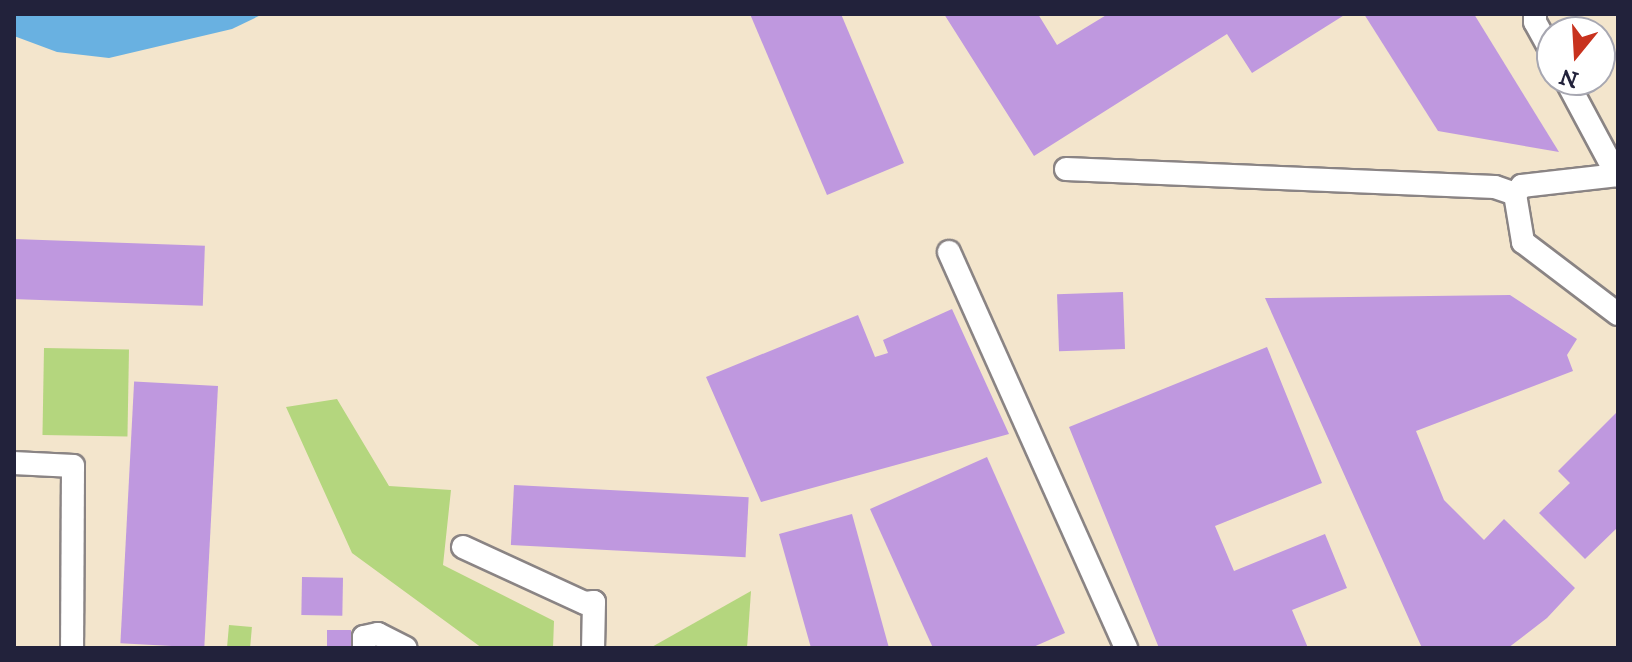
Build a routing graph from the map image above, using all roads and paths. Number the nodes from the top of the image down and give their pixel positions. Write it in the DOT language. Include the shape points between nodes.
graph roads {
  1 [pos="1575,96"];
  2 [pos="1066,169"];
  3 [pos="1617,175"];
  4 [pos="1515,194"];
  5 [pos="949,252"];
  6 [pos="1618,314"];
  7 [pos="14,463"];
  8 [pos="463,547"];
  9 [pos="72,648"];
  10 [pos="364,648"];
  11 [pos="406,648"];
  12 [pos="593,648"];
  13 [pos="1126,648"];
  1 -- 3 [label="lane"];
  2 -- 4 [label="lane" via="1495,187"];
  3 -- 4 [label="lane" via="1522,186"];
  4 -- 6 [label="lane" via="1523,242"];
  5 -- 13 [label="lane"];
  7 -- 9 [label="lane" via="73,466"];
  8 -- 12 [label="lane" via="585,603 594,602"];
  10 -- 11 [label="lane" via="364,637 378,634"];
}
